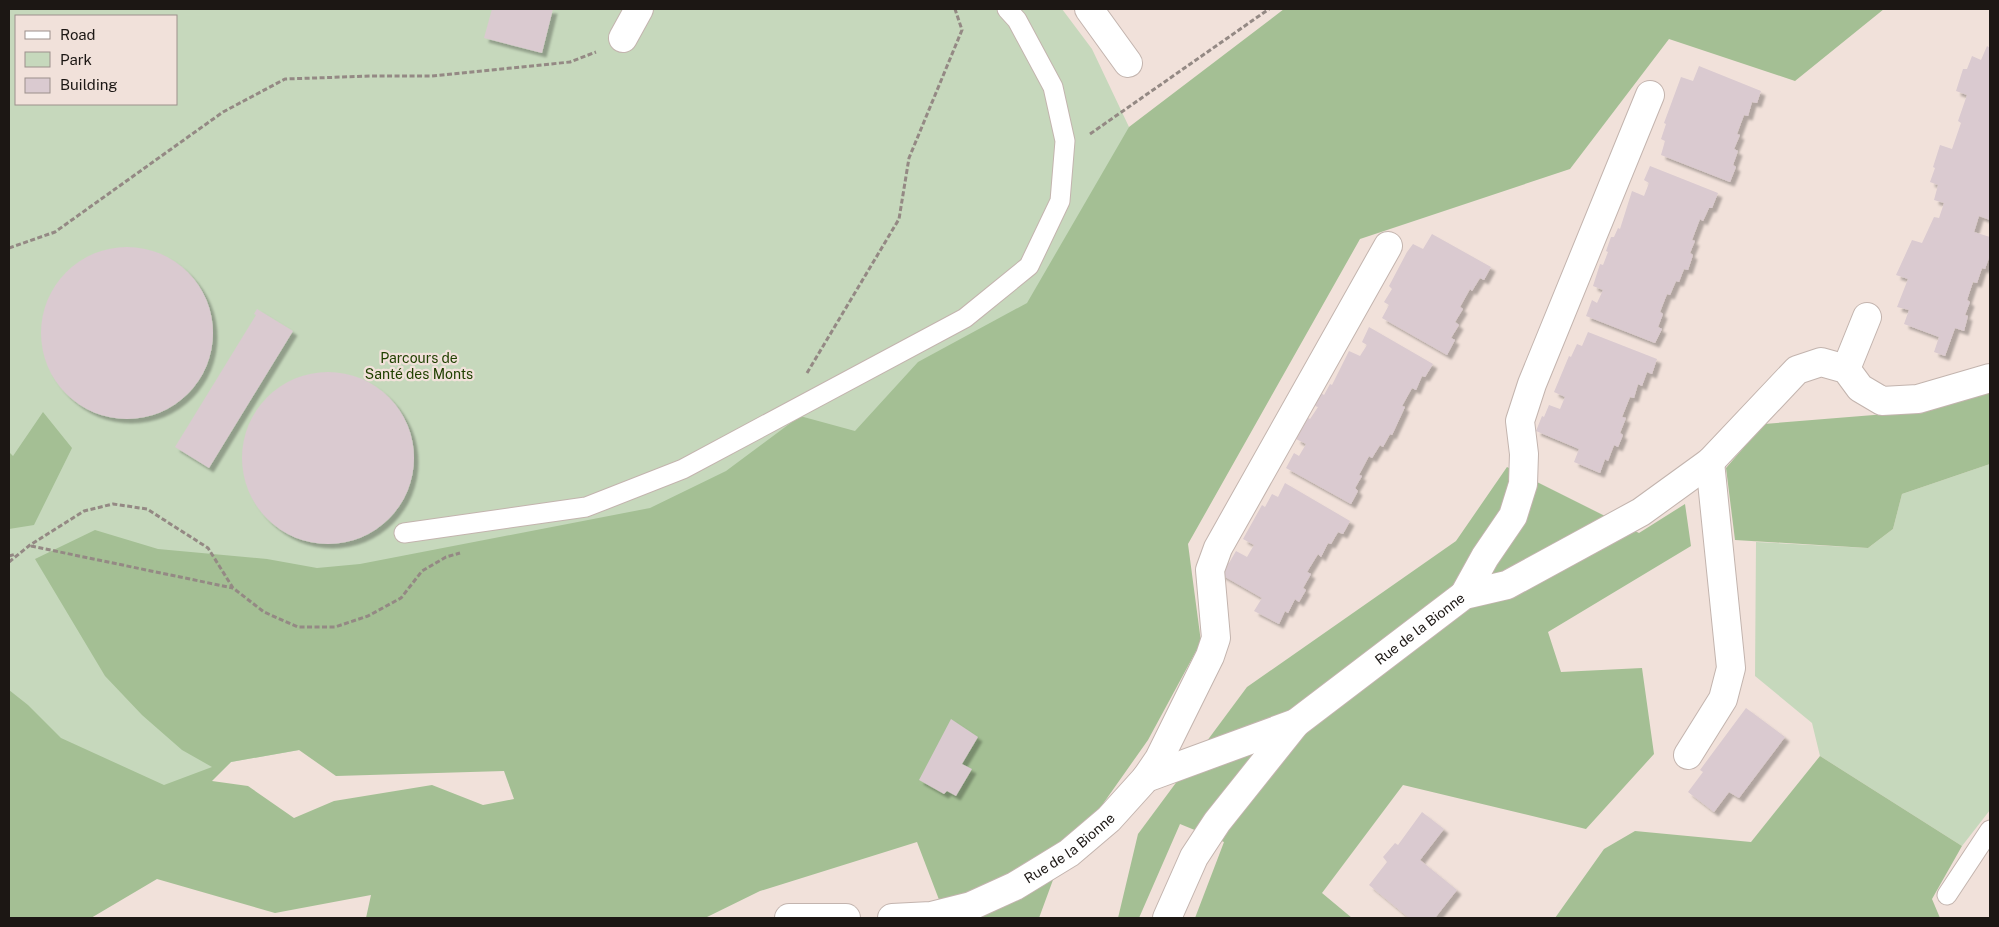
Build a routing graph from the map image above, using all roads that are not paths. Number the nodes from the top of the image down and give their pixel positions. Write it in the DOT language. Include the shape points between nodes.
graph roads {
  1 [pos="639,9"];
  2 [pos="1006,9"];
  3 [pos="1089,9"];
  4 [pos="623,38"];
  5 [pos="1128,63"];
  6 [pos="1650,95"];
  7 [pos="1388,246"];
  8 [pos="1867,317"];
  9 [pos="1846,369"];
  10 [pos="1990,378"];
  11 [pos="1710,462"];
  12 [pos="404,533"];
  13 [pos="1464,595"];
  14 [pos="1296,723"];
  15 [pos="1688,754"];
  16 [pos="1146,778"];
  17 [pos="1990,830"];
  18 [pos="1947,895"];
  19 [pos="789,918"];
  20 [pos="846,918"];
  21 [pos="892,918"];
  22 [pos="1166,918"];
  1 -- 4 [label="street"];
  2 -- 12 [label="lane" via="1018,20 1053,87 1065,141 1060,201 1029,266 965,318 683,469 586,507"];
  3 -- 5 [label="street"];
  6 -- 13 [label="street" via="1532,384 1520,421 1524,454 1522,484 1514,516 1485,557"];
  7 -- 16 [label="street" via="1218,548 1210,570 1216,638 1159,759"];
  8 -- 9 [label="street"];
  9 -- 10 [label="street" via="1860,388 1882,400 1918,399"];
  9 -- 11 [label="street, Rue de la Bionne" via="1821,362 1797,370"];
  11 -- 13 [label="street, Rue de la Bionne" via="1641,512 1548,563 1506,585"];
  11 -- 15 [label="street" via="1731,668 1723,699"];
  13 -- 14 [label="street, Rue de la Bionne"];
  14 -- 16 [label="street, Rue de la Bionne"];
  14 -- 22 [label="street" via="1216,822 1194,857"];
  16 -- 21 [label="street, Rue de la Bionne" via="1109,819 1069,853 1015,886 971,906 931,916"];
  17 -- 18 [label="lane"];
  19 -- 20 [label="street"];
}
